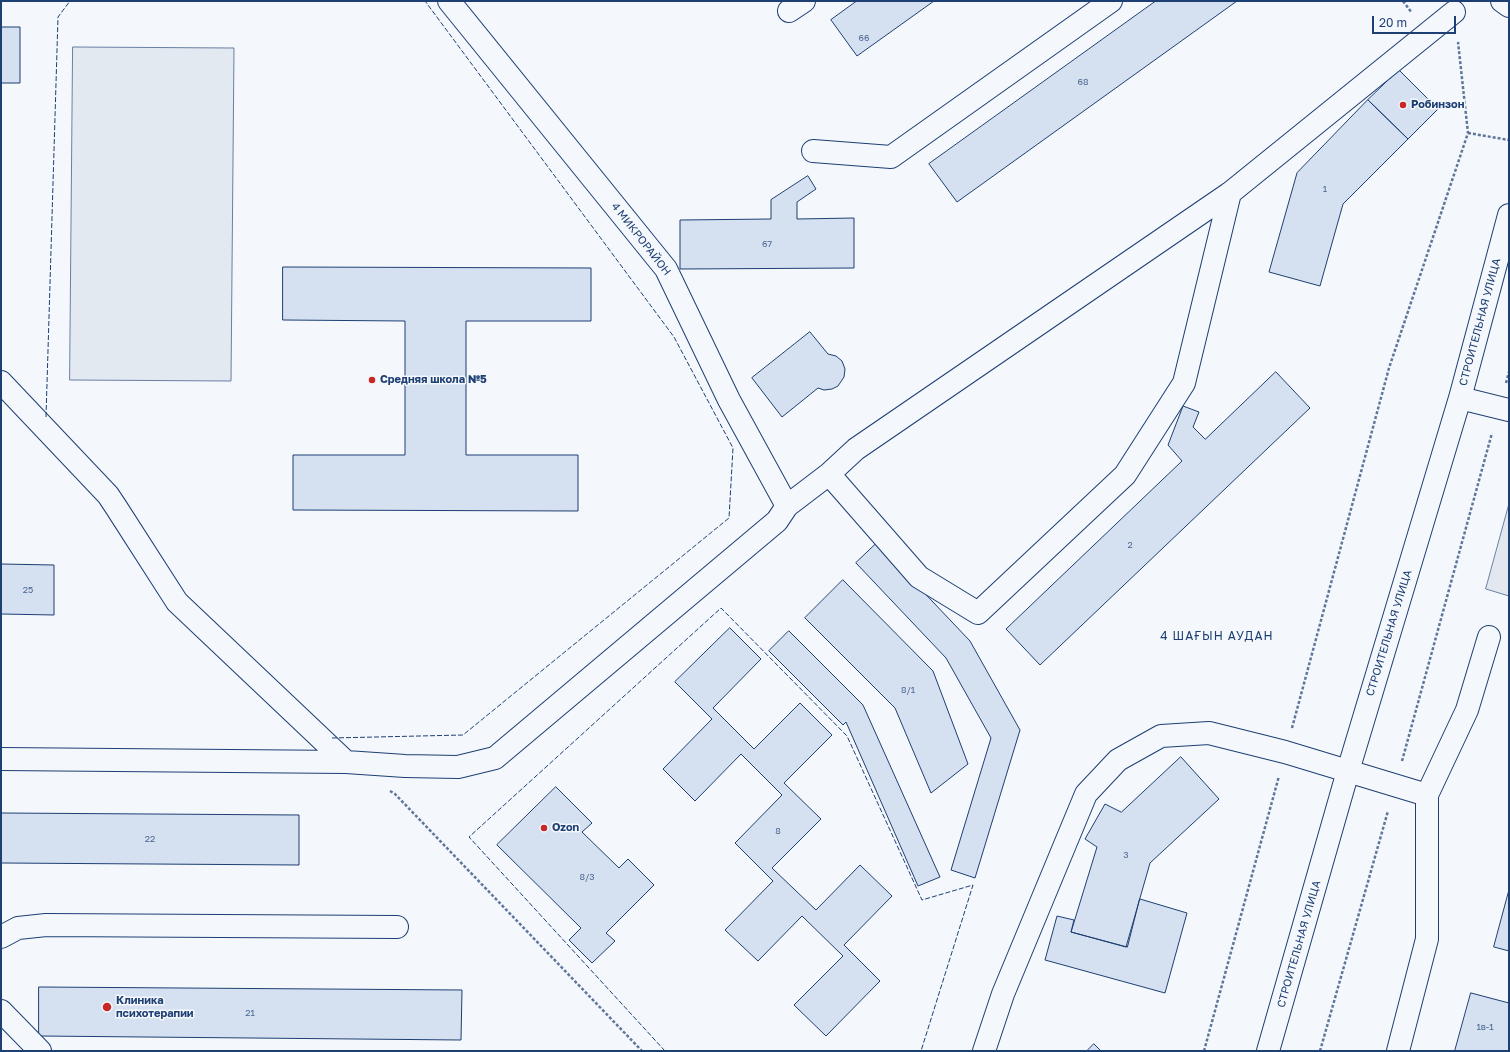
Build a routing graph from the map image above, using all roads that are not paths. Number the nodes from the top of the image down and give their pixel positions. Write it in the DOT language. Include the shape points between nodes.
graph roads {
  1 [pos="450,1"];
  2 [pos="1111,1"];
  3 [pos="1502,1"];
  4 [pos="1509,6"];
  5 [pos="1454,12"];
  6 [pos="813,151"];
  7 [pos="1230,193"];
  8 [pos="1509,215"];
  9 [pos="1,382"];
  10 [pos="1460,398"];
  11 [pos="1504,409"];
  12 [pos="829,474"];
  13 [pos="787,506"];
  14 [pos="1489,637"];
  15 [pos="1,759"];
  16 [pos="346,762"];
  17 [pos="1348,771"];
  18 [pos="1427,795"];
  19 [pos="397,927"];
  20 [pos="1,937"];
  21 [pos="1,1011"];
  22 [pos="40,1051"];
  23 [pos="984,1051"];
  24 [pos="1268,1051"];
  25 [pos="1398,1051"];
  1 -- 13 [label="street, 4 МИКРОРАЙОН" via="666,269 729,400"];
  2 -- 6 [label="street" via="891,157"];
  3 -- 4 [label="street"];
  5 -- 7 [label="street"];
  7 -- 12 [label="street" via="856,449"];
  7 -- 12 [label="street" via="1184,383 1125,475 978,614 919,577"];
  8 -- 10 [label="street, СТРОИТЕЛЬНАЯ УЛИЦА"];
  9 -- 16 [label="street" via="108,495 177,602"];
  10 -- 11 [label="street"];
  10 -- 17 [label="street, СТРОИТЕЛЬНАЯ УЛИЦА"];
  12 -- 13 [label="street"];
  13 -- 16 [label="street" via="776,521 495,758 458,767"];
  14 -- 18 [label="street" via="1467,710"];
  15 -- 16 [label="street"];
  17 -- 18 [label="street"];
  17 -- 23 [label="street" via="1209,733 1161,736 1118,760 1086,794 1003,994"];
  17 -- 24 [label="street, СТРОИТЕЛЬНАЯ УЛИЦА"];
  18 -- 25 [label="street" via="1427,939"];
  19 -- 20 [label="street" via="46,925 18,928"];
  21 -- 22 [label="street"];
}
